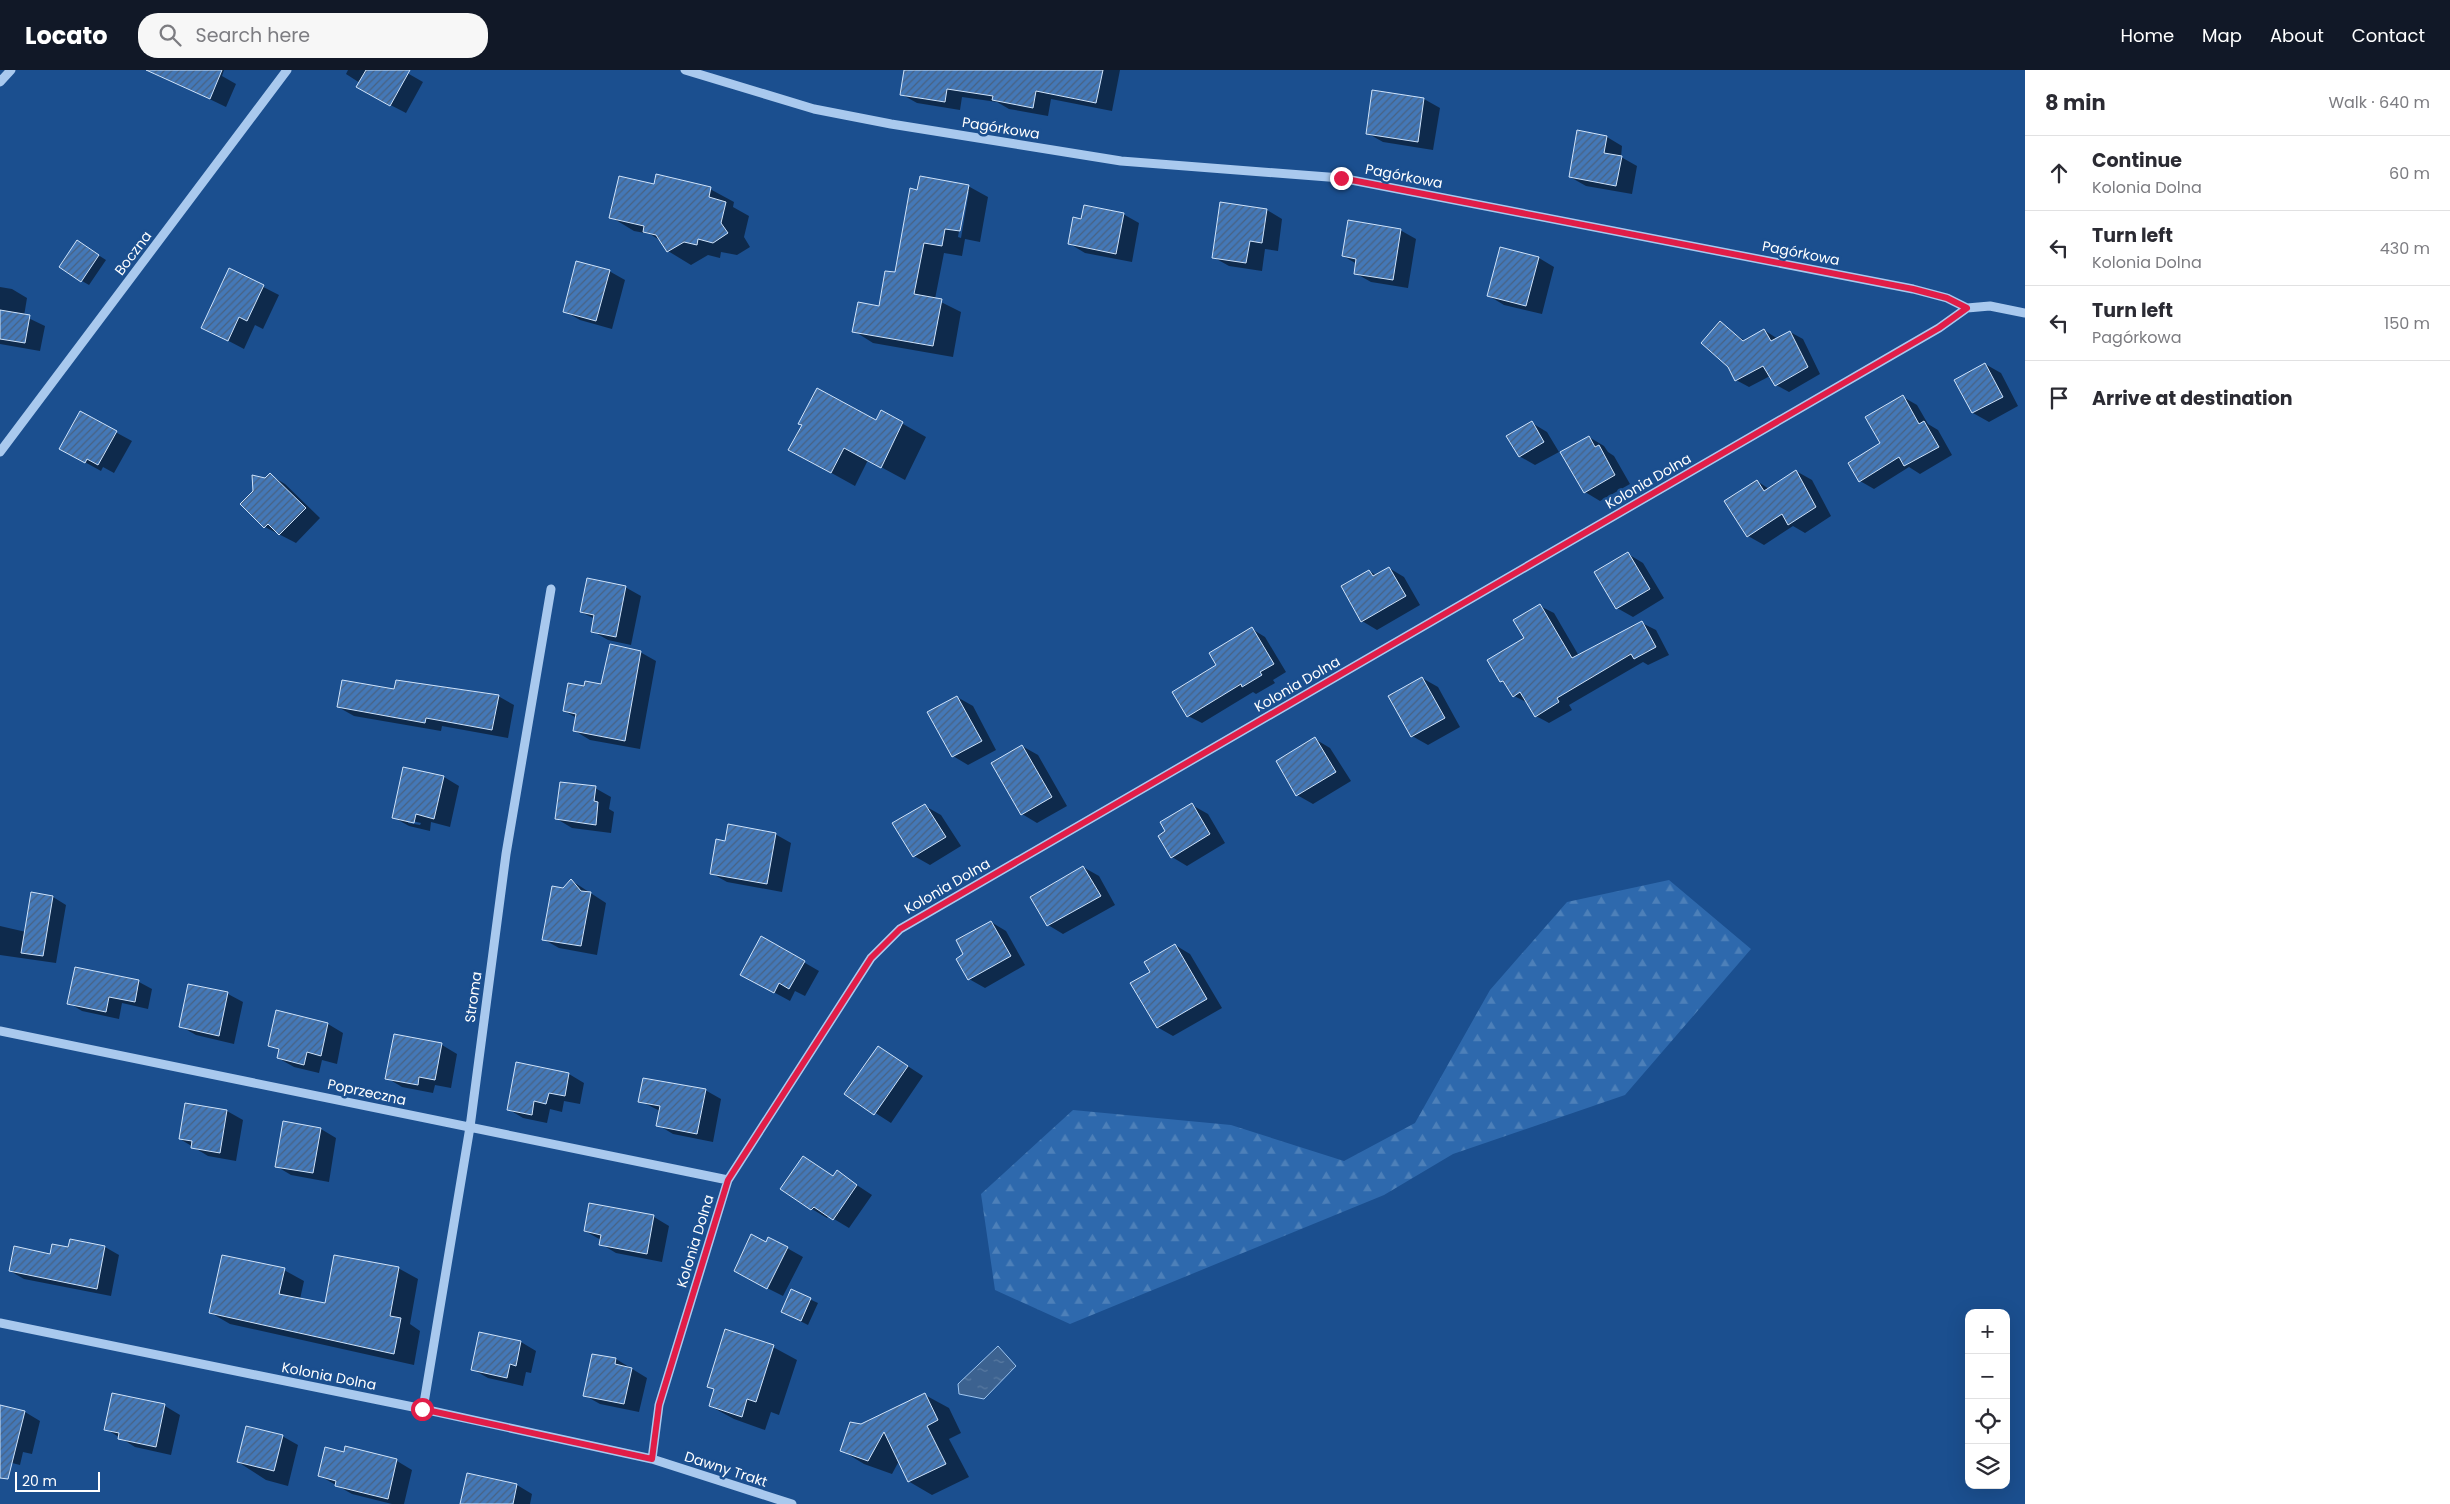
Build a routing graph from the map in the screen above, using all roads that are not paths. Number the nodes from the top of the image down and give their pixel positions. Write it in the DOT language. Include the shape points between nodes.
graph roads {
  1 [pos="11,70"];
  2 [pos="287,70"];
  3 [pos="685,70"];
  4 [pos="0,82"];
  5 [pos="1967,308"];
  6 [pos="2025,313"];
  7 [pos="0,452"];
  8 [pos="551,589"];
  9 [pos="0,1031"];
  10 [pos="470,1127"];
  11 [pos="728,1180"];
  12 [pos="0,1323"];
  13 [pos="422,1409"];
  14 [pos="652,1459"];
  15 [pos="792,1504"];
  1 -- 4 [label="street"];
  2 -- 7 [label="street, Boczna"];
  3 -- 5 [label="street, Pagórkowa" via="814,109 891,124 1121,161 1341,178 1913,289 1947,298"];
  5 -- 6 [label="street, Pagórkowa" via="1990,306"];
  5 -- 11 [label="street, Kolonia Dolna" via="1939,328 900,929 871,958"];
  8 -- 10 [label="street, Stroma" via="506,854"];
  9 -- 10 [label="street, Poprzeczna"];
  10 -- 11 [label="street, Poprzeczna"];
  10 -- 13 [label="street, Stroma"];
  11 -- 14 [label="street, Kolonia Dolna" via="659,1405"];
  12 -- 13 [label="street, Kolonia Dolna"];
  13 -- 14 [label="street, Kolonia Dolna"];
  14 -- 15 [label="street, Dawny Trakt"];
}
